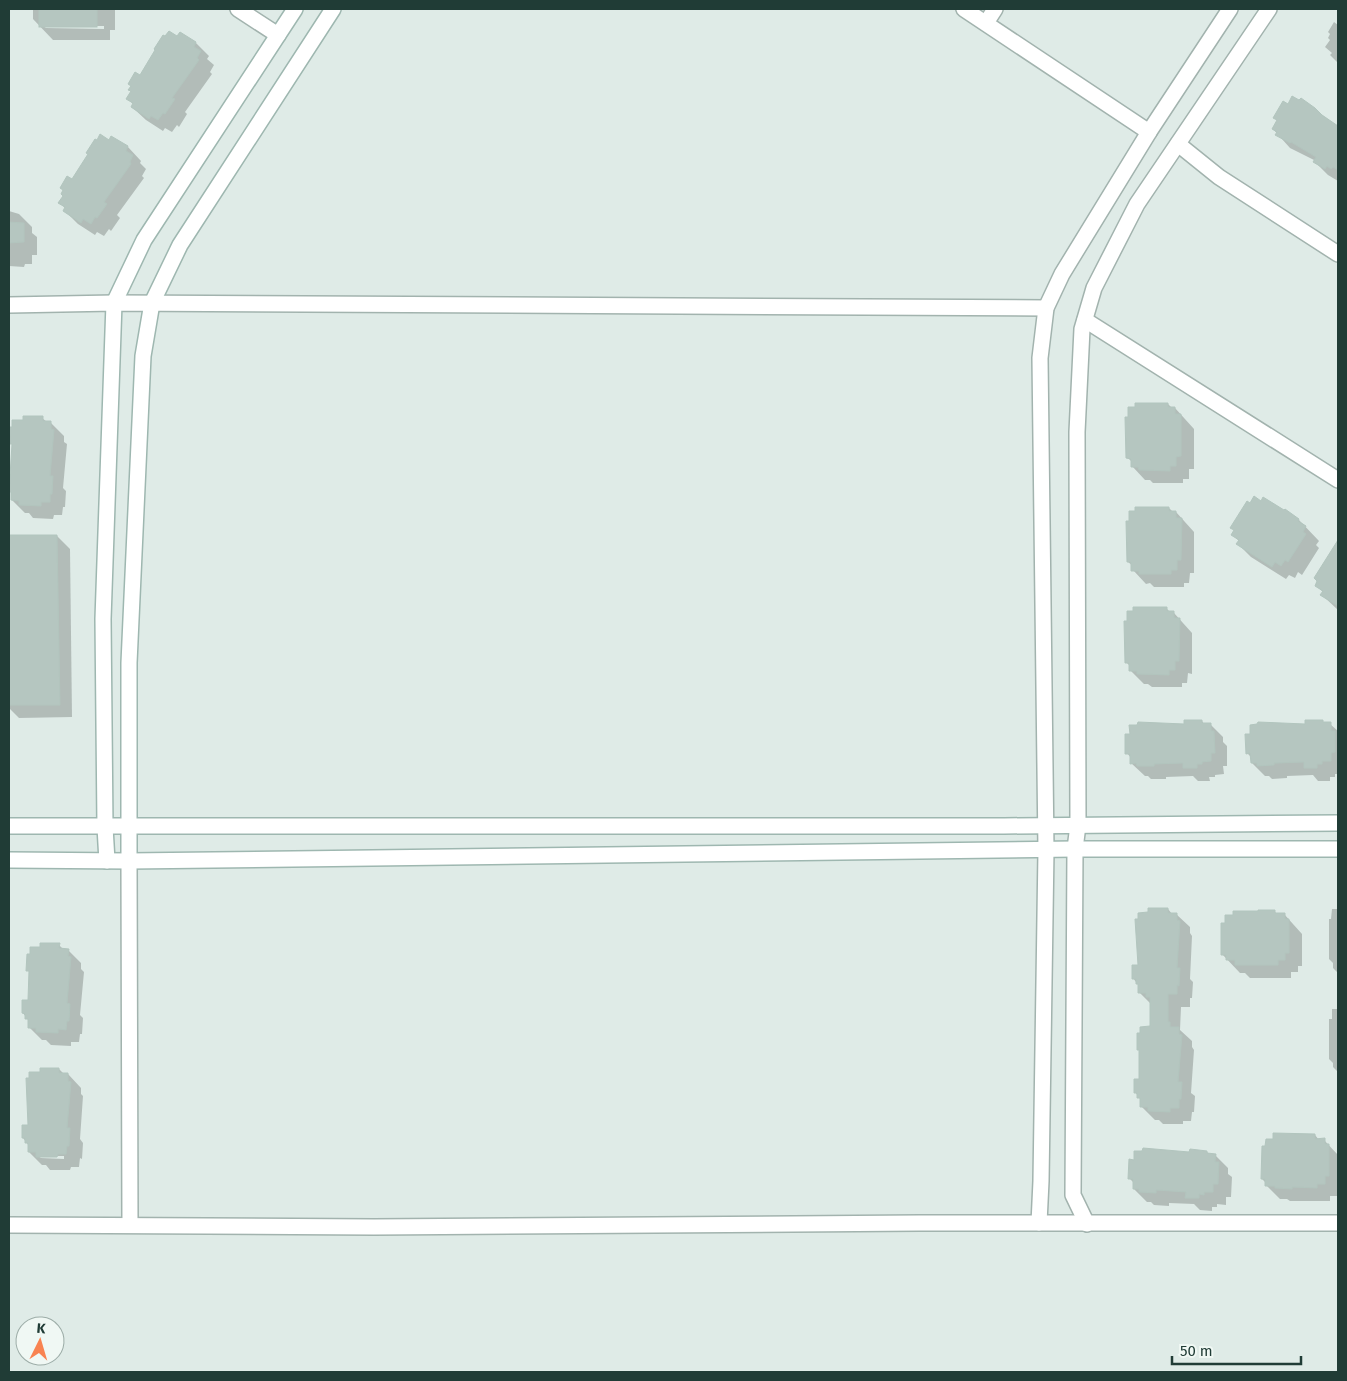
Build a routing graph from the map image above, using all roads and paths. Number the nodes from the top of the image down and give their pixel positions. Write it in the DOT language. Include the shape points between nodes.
graph roads {
  1 [pos="238,9"];
  2 [pos="295,9"];
  3 [pos="333,9"];
  4 [pos="964,9"];
  5 [pos="995,9"];
  6 [pos="1230,9"];
  7 [pos="1269,9"];
  8 [pos="986,23"];
  9 [pos="278,35"];
  10 [pos="1149,132"];
  11 [pos="1178,144"];
  12 [pos="1338,254"];
  13 [pos="114,303"];
  14 [pos="152,304"];
  15 [pos="9,305"];
  16 [pos="1046,308"];
  17 [pos="1085,320"];
  18 [pos="1338,480"];
  19 [pos="1338,823"];
  20 [pos="1045,825"];
  21 [pos="1078,825"];
  22 [pos="9,826"];
  23 [pos="105,827"];
  24 [pos="130,827"];
  25 [pos="1074,849"];
  26 [pos="1338,849"];
  27 [pos="1046,850"];
  28 [pos="9,860"];
  29 [pos="107,861"];
  30 [pos="129,861"];
  31 [pos="1039,1223"];
  32 [pos="1338,1223"];
  33 [pos="1087,1224"];
  34 [pos="9,1225"];
  35 [pos="130,1225"];
  1 -- 9 [label="street"];
  2 -- 9 [label="street"];
  3 -- 14 [label="street" via="180,245"];
  4 -- 8 [label="street"];
  5 -- 8 [label="street"];
  6 -- 10 [label="street"];
  7 -- 11 [label="street"];
  8 -- 10 [label="street"];
  9 -- 13 [label="street" via="144,240"];
  10 -- 16 [label="street" via="1062,274"];
  11 -- 12 [label="street" via="1219,177"];
  11 -- 17 [label="street" via="1137,204 1094,288"];
  13 -- 14 [label="street"];
  13 -- 15 [label="street"];
  13 -- 23 [label="street" via="104,619"];
  14 -- 16 [label="street"];
  14 -- 24 [label="street" via="143,356 129,663"];
  16 -- 20 [label="street" via="1040,358"];
  17 -- 18 [label="street"];
  17 -- 21 [label="street" via="1077,432"];
  19 -- 21 [label="street"];
  20 -- 21 [label="street"];
  20 -- 24 [label="street"];
  20 -- 27 [label="street"];
  21 -- 25 [label="street"];
  22 -- 23 [label="street"];
  23 -- 24 [label="street"];
  23 -- 29 [label="street"];
  24 -- 30 [label="street"];
  25 -- 26 [label="street"];
  25 -- 27 [label="street"];
  25 -- 33 [label="street" via="1073,1195"];
  27 -- 30 [label="street"];
  27 -- 31 [label="street"];
  28 -- 29 [label="street"];
  29 -- 30 [label="street"];
  30 -- 35 [label="street"];
  31 -- 33 [label="street"];
  31 -- 35 [label="street" via="374,1227"];
  32 -- 33 [label="street"];
  34 -- 35 [label="street"];
}
